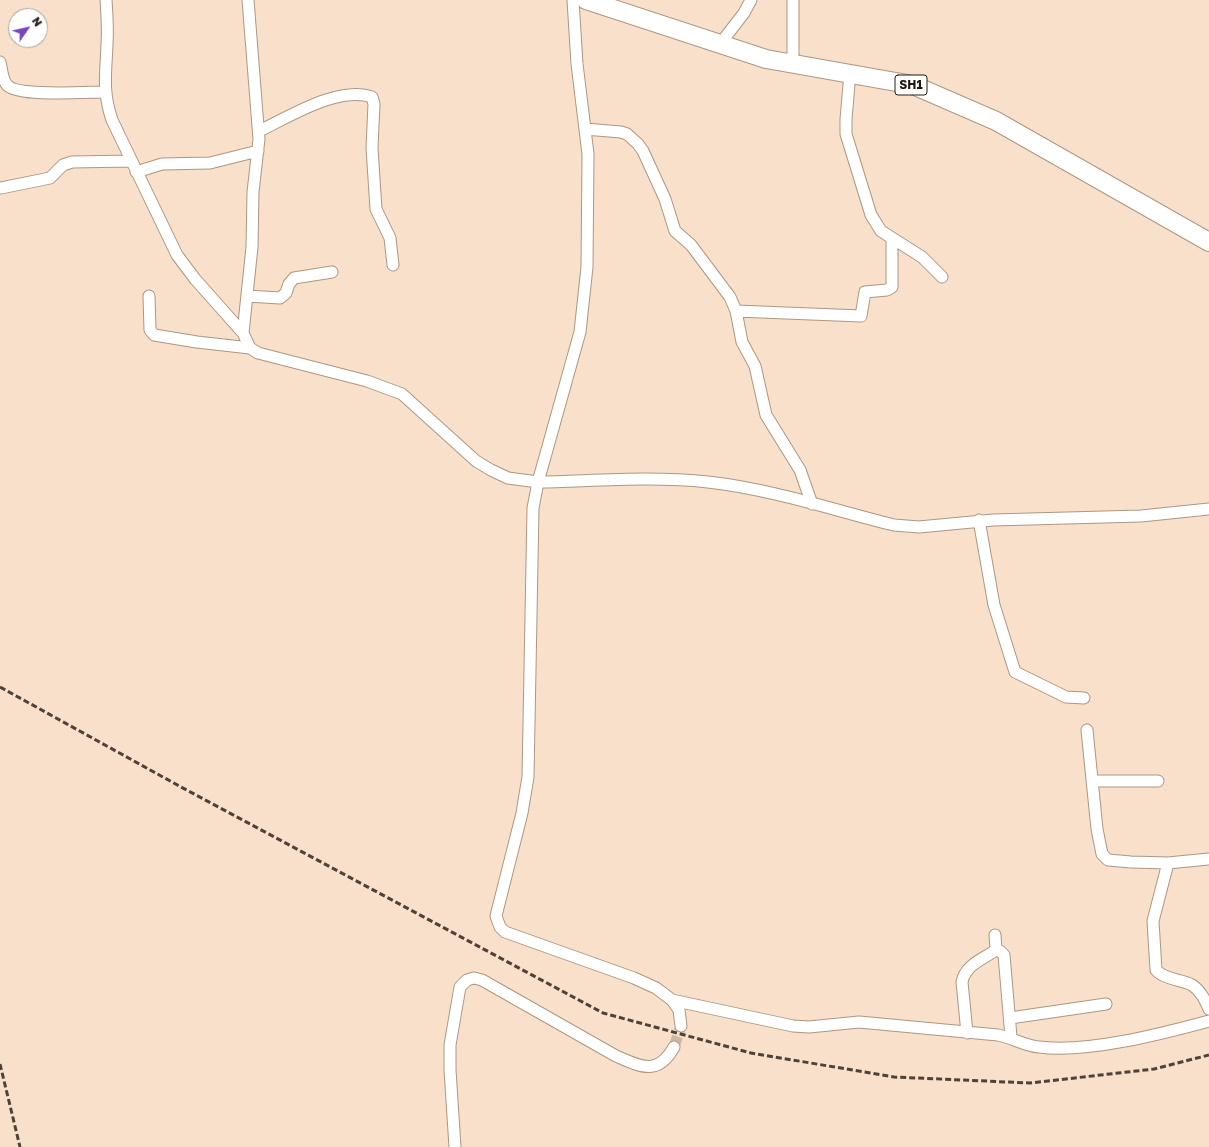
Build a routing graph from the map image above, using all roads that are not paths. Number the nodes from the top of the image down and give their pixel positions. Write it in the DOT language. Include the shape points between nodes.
graph roads {
  1 [pos="106,0"];
  2 [pos="248,0"];
  3 [pos="573,0"];
  4 [pos="586,0"];
  5 [pos="751,0"];
  6 [pos="793,0"];
  7 [pos="720,44"];
  8 [pos="0,62"];
  9 [pos="793,65"];
  10 [pos="850,73"];
  11 [pos="105,92"];
  12 [pos="585,129"];
  13 [pos="259,131"];
  14 [pos="258,151"];
  15 [pos="131,161"];
  16 [pos="136,172"];
  17 [pos="1,188"];
  18 [pos="892,239"];
  19 [pos="1209,242"];
  20 [pos="393,265"];
  21 [pos="332,272"];
  22 [pos="942,277"];
  23 [pos="149,296"];
  24 [pos="247,296"];
  25 [pos="736,310"];
  26 [pos="243,333"];
  27 [pos="250,348"];
  28 [pos="538,482"];
  29 [pos="812,504"];
  30 [pos="1209,509"];
  31 [pos="979,520"];
  32 [pos="1084,698"];
  33 [pos="1087,730"];
  34 [pos="1092,780"];
  35 [pos="1158,781"];
  36 [pos="1209,859"];
  37 [pos="1168,863"];
  38 [pos="995,935"];
  39 [pos="996,950"];
  40 [pos="672,1000"];
  41 [pos="1106,1004"];
  42 [pos="1209,1009"];
  43 [pos="1010,1018"];
  44 [pos="1209,1021"];
  45 [pos="681,1026"];
  46 [pos="967,1033"];
  47 [pos="1011,1037"];
  48 [pos="674,1047"];
  49 [pos="455,1147"];
  1 -- 11 [label="street"];
  2 -- 13 [label="street"];
  3 -- 12 [label="street"];
  4 -- 7 [label="main road, SH1"];
  5 -- 7 [label="street"];
  6 -- 9 [label="street"];
  7 -- 9 [label="main road, SH1"];
  8 -- 11 [label="street" via="4,80 16,91"];
  9 -- 10 [label="main road, SH1"];
  10 -- 18 [label="street" via="846,119 849,145 871,215 880,231"];
  10 -- 19 [label="main road, SH1" via="914,85 990,118"];
  11 -- 15 [label="street" via="112,120"];
  12 -- 25 [label="street" via="621,132 638,144 665,199 675,231 690,245 719,282"];
  12 -- 28 [label="street" via="588,165 588,258 582,322"];
  13 -- 14 [label="street"];
  13 -- 20 [label="street" via="325,100 349,94 372,97 376,209 390,238"];
  14 -- 16 [label="street" via="210,163 162,164"];
  14 -- 24 [label="street"];
  15 -- 16 [label="street"];
  15 -- 17 [label="street" via="72,162 62,165 50,178"];
  16 -- 26 [label="street" via="177,254 195,279"];
  18 -- 22 [label="street" via="922,257"];
  18 -- 25 [label="street" via="892,287 887,290 865,292 861,316"];
  21 -- 24 [label="street" via="294,278 286,293 280,298"];
  23 -- 27 [label="street" via="150,330 154,335"];
  24 -- 26 [label="street"];
  25 -- 29 [label="street" via="742,342 755,366 766,416 800,470"];
  26 -- 27 [label="street"];
  27 -- 28 [label="street" via="258,353 367,381 402,394 476,460 491,470 508,478"];
  28 -- 29 [label="street" via="660,479 691,481 754,490"];
  28 -- 40 [label="street" via="533,508 528,777 522,813 496,916 497,922 505,932 634,978 656,988"];
  29 -- 31 [label="street" via="894,525 919,526"];
  30 -- 31 [label="street" via="1141,516"];
  31 -- 32 [label="street" via="994,605 1015,672 1064,696"];
  33 -- 34 [label="street"];
  34 -- 35 [label="street"];
  34 -- 37 [label="street" via="1102,854 1108,860 1115,861"];
  36 -- 37 [label="street"];
  37 -- 42 [label="street" via="1153,921 1156,970 1160,975 1196,988"];
  38 -- 39 [label="street"];
  39 -- 43 [label="street" via="1004,955"];
  39 -- 46 [label="street" via="972,965 964,974 962,982"];
  40 -- 45 [label="street" via="679,1010"];
  40 -- 46 [label="street" via="793,1026 859,1022"];
  41 -- 43 [label="street"];
  43 -- 47 [label="street"];
  44 -- 47 [label="street" via="1162,1033 1076,1047 1037,1047"];
  46 -- 47 [label="street"];
  48 -- 49 [label="street" via="662,1063 653,1067 636,1065 482,980 467,980 460,987 450,1045"];
}
